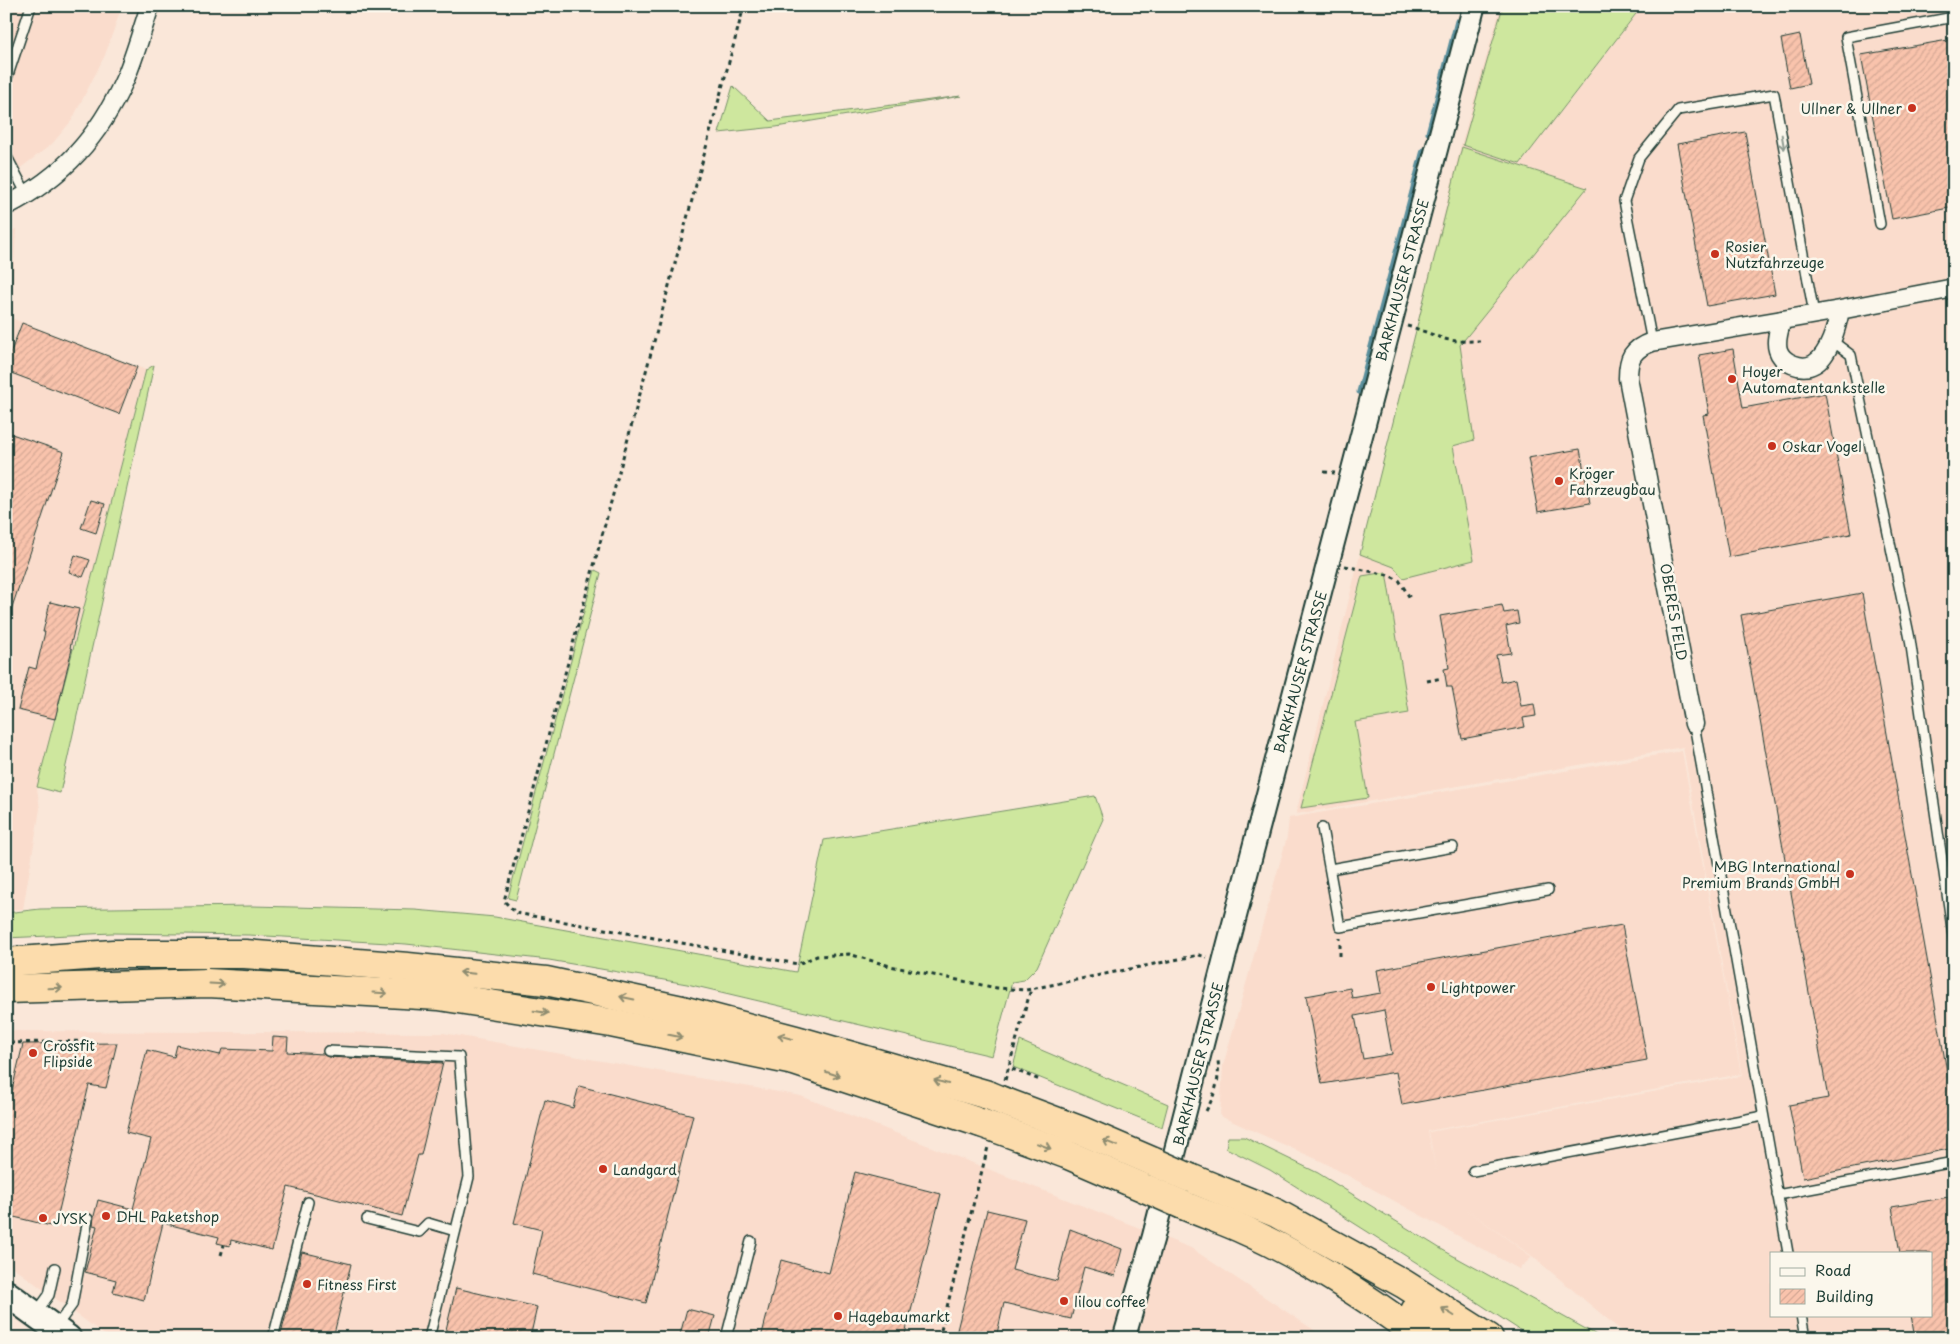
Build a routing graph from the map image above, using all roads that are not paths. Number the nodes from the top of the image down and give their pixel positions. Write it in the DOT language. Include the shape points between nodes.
graph roads {
  1 [pos="31,6"];
  2 [pos="150,6"];
  3 [pos="1474,6"];
  4 [pos="1954,17"];
  5 [pos="6,81"];
  6 [pos="6,155"];
  7 [pos="27,195"];
  8 [pos="6,206"];
  9 [pos="1880,224"];
  10 [pos="1954,288"];
  11 [pos="1840,310"];
  12 [pos="1814,314"];
  13 [pos="1782,320"];
  14 [pos="1831,340"];
  15 [pos="1652,342"];
  16 [pos="1694,724"];
  17 [pos="1322,828"];
  18 [pos="1453,846"];
  19 [pos="1330,869"];
  20 [pos="1548,890"];
  21 [pos="1954,942"];
  22 [pos="6,962"];
  23 [pos="6,989"];
  24 [pos="328,1050"];
  25 [pos="1763,1116"];
  26 [pos="1954,1162"];
  27 [pos="1472,1171"];
  28 [pos="1190,1178"];
  29 [pos="1777,1196"];
  30 [pos="308,1202"];
  31 [pos="1183,1205"];
  32 [pos="88,1219"];
  33 [pos="367,1219"];
  34 [pos="456,1231"];
  35 [pos="751,1241"];
  36 [pos="1788,1252"];
  37 [pos="55,1268"];
  38 [pos="6,1293"];
  39 [pos="1801,1316"];
  40 [pos="55,1330"];
  41 [pos="273,1338"];
  42 [pos="429,1338"];
  43 [pos="726,1338"];
  44 [pos="1124,1338"];
  45 [pos="1394,1338"];
  46 [pos="1422,1338"];
  47 [pos="1452,1338"];
  48 [pos="1489,1338"];
  49 [pos="1805,1338"];
  1 -- 5 [label="lane"];
  2 -- 7 [label="street" via="126,78 87,145"];
  3 -- 44 [label="street, BARKHAUSER STRASSE" via="1153,1238"];
  4 -- 9 [label="lane" via="1846,37"];
  6 -- 7 [label="lane"];
  7 -- 8 [label="street"];
  10 -- 11 [label="street, OBERES FELD"];
  11 -- 12 [label="street, OBERES FELD"];
  11 -- 14 [label="street"];
  12 -- 13 [label="street, OBERES FELD"];
  15 -- 12 [label="lane, one-way" via="1624,201 1639,158 1678,110 1774,94"];
  13 -- 14 [label="street" via="1777,336 1778,350 1793,365 1813,365"];
  13 -- 15 [label="street, OBERES FELD"];
  14 -- 21 [label="lane" via="1851,355 1910,639"];
  15 -- 16 [label="street, OBERES FELD" via="1632,353 1628,378"];
  16 -- 25 [label="lane, OBERES FELD"];
  17 -- 19 [label="lane"];
  18 -- 19 [label="lane"];
  19 -- 20 [label="lane" via="1340,927"];
  28 -- 22 [label="highway, one-way, bridge" via="1082,1131 996,1099 682,1010 546,981 245,954 113,954"];
  23 -- 31 [label="highway, one-way, bridge" via="208,983 438,996 611,1023 794,1061 1066,1154"];
  24 -- 34 [label="lane" via="459,1057 469,1178"];
  25 -- 27 [label="lane"];
  25 -- 29 [label="lane, OBERES FELD"];
  26 -- 29 [label="lane"];
  28 -- 47 [label="highway" via="1334,1258 1404,1302"];
  48 -- 28 [label="highway, one-way" via="1404,1284 1276,1213"];
  29 -- 36 [label="lane, OBERES FELD"];
  30 -- 41 [label="lane"];
  31 -- 45 [label="highway" via="1328,1291"];
  31 -- 46 [label="highway" via="1252,1233 1288,1252 1343,1284"];
  32 -- 40 [label="lane" via="72,1305"];
  33 -- 34 [label="lane" via="419,1232 428,1223"];
  34 -- 42 [label="lane"];
  35 -- 43 [label="lane"];
  37 -- 40 [label="lane" via="49,1295"];
  38 -- 40 [label="main road"];
  39 -- 49 [label="lane"];
}
